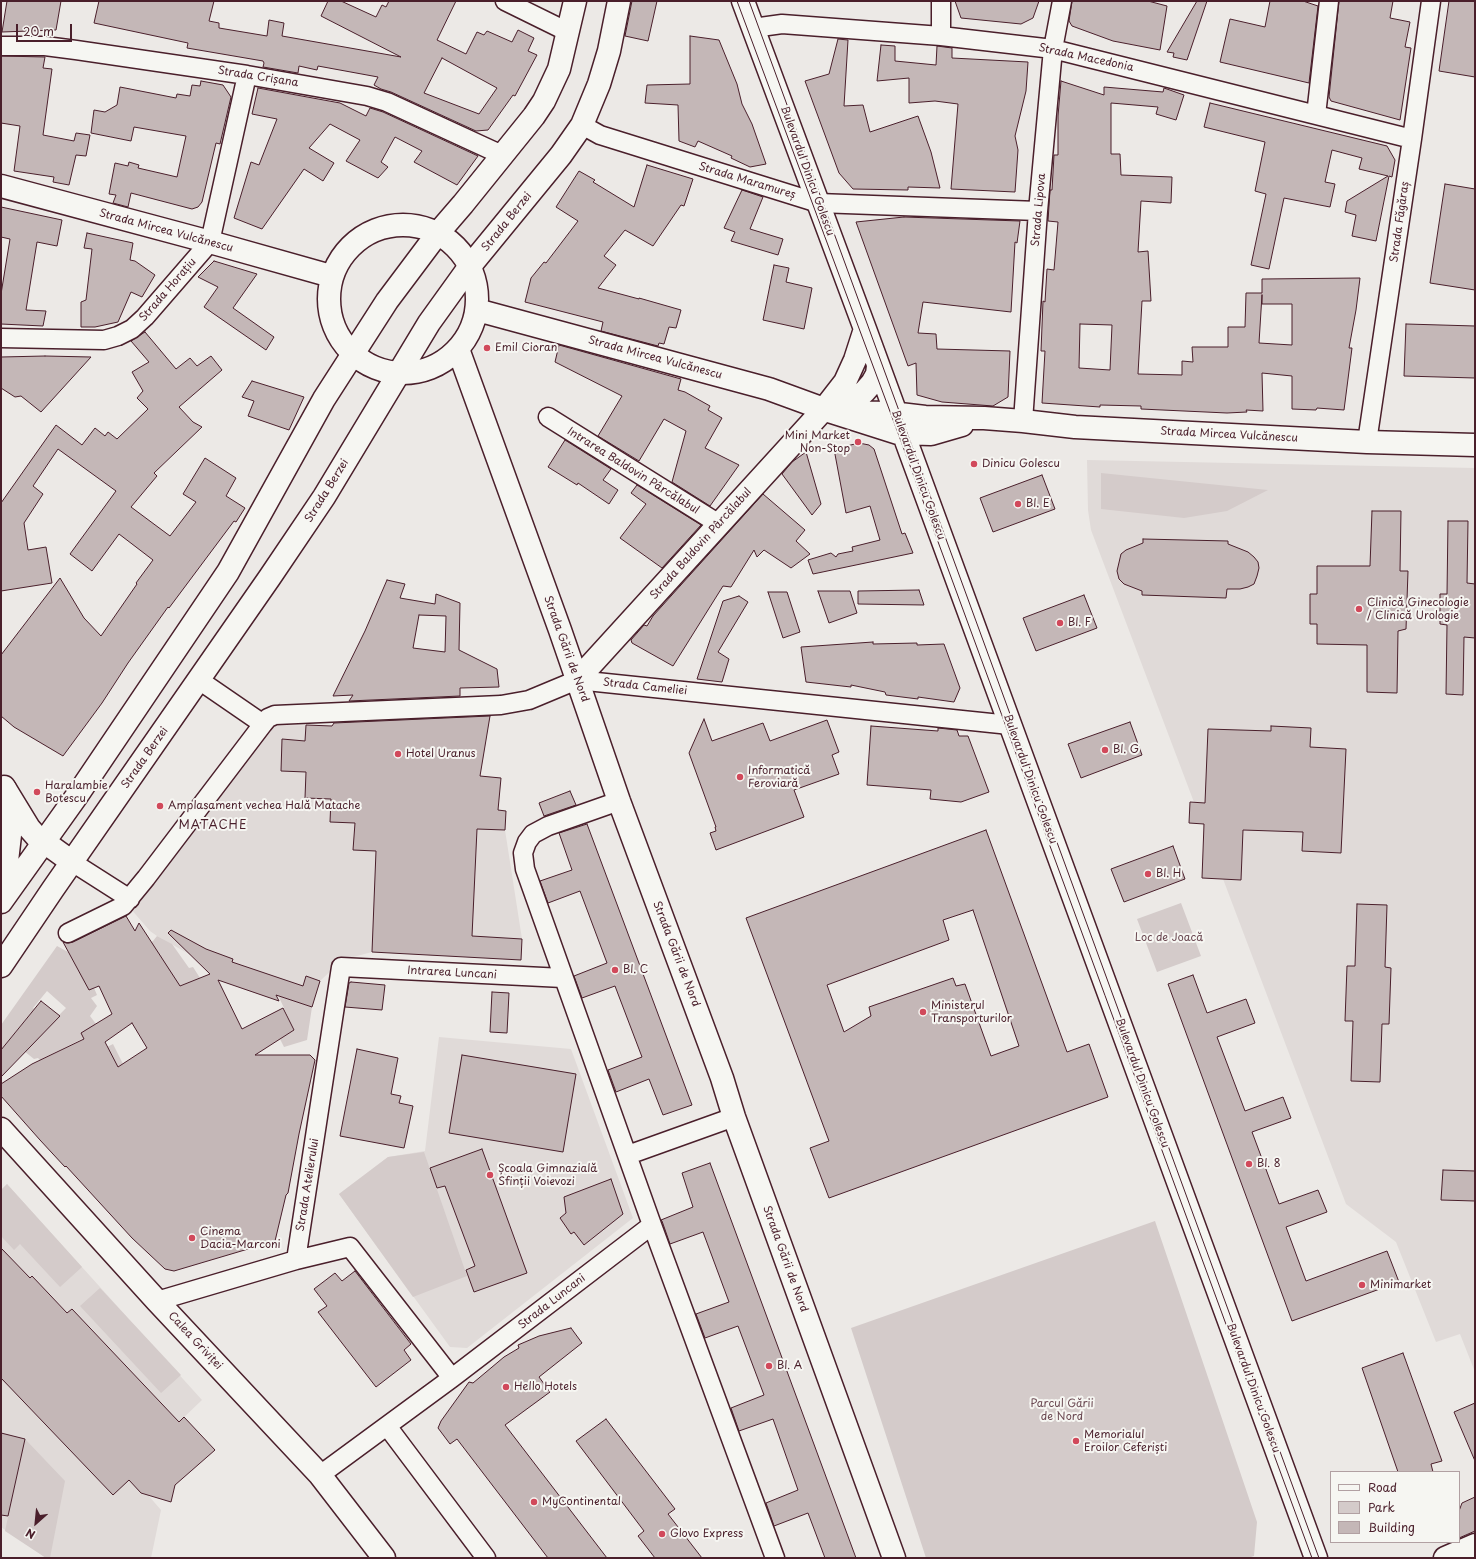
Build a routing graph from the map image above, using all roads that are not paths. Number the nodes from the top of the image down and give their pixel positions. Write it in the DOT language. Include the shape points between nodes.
graph roads {
  1 [pos="505,1"];
  2 [pos="575,1"];
  3 [pos="619,1"];
  4 [pos="743,1"];
  5 [pos="941,1"];
  6 [pos="1062,1"];
  7 [pos="1328,1"];
  8 [pos="1431,1"];
  9 [pos="753,28"];
  10 [pos="568,32"];
  11 [pos="941,36"];
  12 [pos="1,46"];
  13 [pos="1053,49"];
  14 [pos="247,75"];
  15 [pos="1316,115"];
  16 [pos="582,125"];
  17 [pos="1412,139"];
  18 [pos="502,156"];
  19 [pos="1,186"];
  20 [pos="818,202"];
  21 [pos="1038,211"];
  22 [pos="438,233"];
  23 [pos="210,242"];
  24 [pos="470,266"];
  25 [pos="331,276"];
  26 [pos="477,310"];
  27 [pos="865,329"];
  28 [pos="1,338"];
  29 [pos="458,349"];
  30 [pos="352,355"];
  31 [pos="878,366"];
  32 [pos="398,373"];
  33 [pos="828,410"];
  34 [pos="548,417"];
  35 [pos="1023,421"];
  36 [pos="900,424"];
  37 [pos="1368,442"];
  38 [pos="1475,445"];
  39 [pos="719,524"];
  40 [pos="199,680"];
  41 [pos="578,680"];
  42 [pos="263,724"];
  43 [pos="1010,724"];
  44 [pos="3,786"];
  45 [pos="619,801"];
  46 [pos="43,842"];
  47 [pos="72,862"];
  48 [pos="130,899"];
  49 [pos="2,900"];
  50 [pos="68,933"];
  51 [pos="1,966"];
  52 [pos="341,967"];
  53 [pos="563,978"];
  54 [pos="734,1117"];
  55 [pos="1,1129"];
  56 [pos="628,1155"];
  57 [pos="652,1224"];
  58 [pos="296,1260"];
  59 [pos="157,1301"];
  60 [pos="452,1378"];
  61 [pos="387,1426"];
  62 [pos="320,1476"];
  63 [pos="1475,1545"];
  64 [pos="384,1558"];
  65 [pos="486,1558"];
  66 [pos="775,1558"];
  67 [pos="894,1558"];
  68 [pos="1316,1558"];
  69 [pos="1444,1558"];
  1 -- 10 [label="street"];
  2 -- 10 [label="main road"];
  3 -- 16 [label="main road, Strada Berzei" via="599,84"];
  4 -- 9 [label="main road, Bulevardul Dinicu Golescu"];
  5 -- 11 [label="street"];
  6 -- 13 [label="street, Strada Lipova"];
  7 -- 15 [label="street"];
  8 -- 17 [label="street, Strada Făgăraș"];
  9 -- 11 [label="street, Strada Macedonia" via="782,24"];
  9 -- 20 [label="main road, Bulevardul Dinicu Golescu"];
  10 -- 18 [label="main road" via="559,69 544,101"];
  11 -- 13 [label="street, Strada Macedonia"];
  12 -- 14 [label="street, Strada Crișana" via="45,46"];
  13 -- 15 [label="street, Strada Macedonia"];
  13 -- 21 [label="street, Strada Lipova"];
  14 -- 18 [label="street, Strada Crișana" via="367,96 387,102"];
  14 -- 23 [label="street, Strada Horațiu"];
  15 -- 17 [label="street, Strada Macedonia"];
  16 -- 20 [label="street, Strada Maramureș" via="600,135"];
  16 -- 24 [label="main road, Strada Berzei"];
  17 -- 37 [label="street, Strada Făgăraș"];
  18 -- 22 [label="main road"];
  19 -- 23 [label="main road, Strada Mircea Vulcănescu"];
  20 -- 21 [label="street, Strada Maramureș"];
  20 -- 27 [label="main road, Bulevardul Dinicu Golescu"];
  21 -- 35 [label="street, Strada Lipova"];
  22 -- 24 [label="main road" via="457,248"];
  22 -- 25 [label="main road" via="419,226 397,224 375,229 356,240 341,256"];
  22 -- 30 [label="main road" via="386,301"];
  23 -- 25 [label="main road, Strada Mircea Vulcănescu"];
  23 -- 28 [label="street, Strada Horațiu" via="145,317 132,329 118,336 104,340"];
  24 -- 26 [label="main road" via="477,288"];
  24 -- 32 [label="main road, Strada Berzei" via="429,323"];
  25 -- 30 [label="main road" via="328,299 331,321 341,342"];
  26 -- 29 [label="main road" via="470,331"];
  26 -- 33 [label="main road, Strada Mircea Vulcănescu" via="764,388"];
  27 -- 31 [label="main road, Bulevardul Dinicu Golescu"];
  27 -- 33 [label="main road, Strada Baldovin Pârcălabul" via="845,382"];
  29 -- 32 [label="main road" via="441,363 420,372"];
  29 -- 41 [label="main road, Strada Gării de Nord"];
  30 -- 32 [label="main road" via="374,368"];
  30 -- 46 [label="main road" via="324,399 228,572"];
  31 -- 33 [label="main road" via="872,383 854,401"];
  31 -- 36 [label="main road, Bulevardul Dinicu Golescu"];
  32 -- 40 [label="main road, Strada Berzei" via="324,497"];
  33 -- 36 [label="main road, Strada Mircea Vulcănescu" via="887,430"];
  33 -- 39 [label="main road, Strada Baldovin Pârcălabul"];
  34 -- 39 [label="street, Intrarea Baldovin Pârcălabul"];
  35 -- 36 [label="main road, Strada Mircea Vulcănescu" via="984,418 931,434"];
  35 -- 37 [label="main road, Strada Mircea Vulcănescu" via="1075,427"];
  36 -- 43 [label="main road, Bulevardul Dinicu Golescu"];
  37 -- 38 [label="main road, Strada Mircea Vulcănescu"];
  39 -- 41 [label="main road, Strada Baldovin Pârcălabul"];
  40 -- 42 [label="street"];
  40 -- 47 [label="main road, Strada Berzei"];
  41 -- 42 [label="street, Strada Cameliei" via="542,696 514,704 284,714 268,718"];
  41 -- 43 [label="street, Strada Cameliei"];
  41 -- 45 [label="main road, Strada Gării de Nord"];
  42 -- 48 [label="street"];
  43 -- 68 [label="main road, Bulevardul Dinicu Golescu"];
  44 -- 46 [label="main road" via="29,828"];
  44 -- 49 [label="main road" via="10,835"];
  45 -- 53 [label="street" via="548,826 533,834 523,853 525,869"];
  45 -- 54 [label="main road, Strada Gării de Nord" via="722,1078"];
  46 -- 47 [label="main road"];
  46 -- 49 [label="main road"];
  47 -- 48 [label="street"];
  47 -- 51 [label="main road, Strada Berzei"];
  48 -- 50 [label="street" via="119,909"];
  52 -- 53 [label="street, Intrarea Luncani"];
  52 -- 58 [label="street, Strada Atelierului"];
  53 -- 56 [label="street"];
  54 -- 56 [label="street"];
  54 -- 67 [label="main road, Strada Gării de Nord"];
  55 -- 59 [label="main road, Calea Griviței"];
  56 -- 57 [label="street"];
  57 -- 60 [label="street, Strada Luncani"];
  57 -- 66 [label="street"];
  58 -- 59 [label="street"];
  58 -- 60 [label="street" via="350,1247"];
  59 -- 62 [label="main road, Calea Griviței"];
  60 -- 61 [label="street, Strada Luncani"];
  61 -- 62 [label="street, Strada Luncani"];
  61 -- 65 [label="street"];
  62 -- 64 [label="main road, Calea Griviței"];
  63 -- 69 [label="main road"];
}
